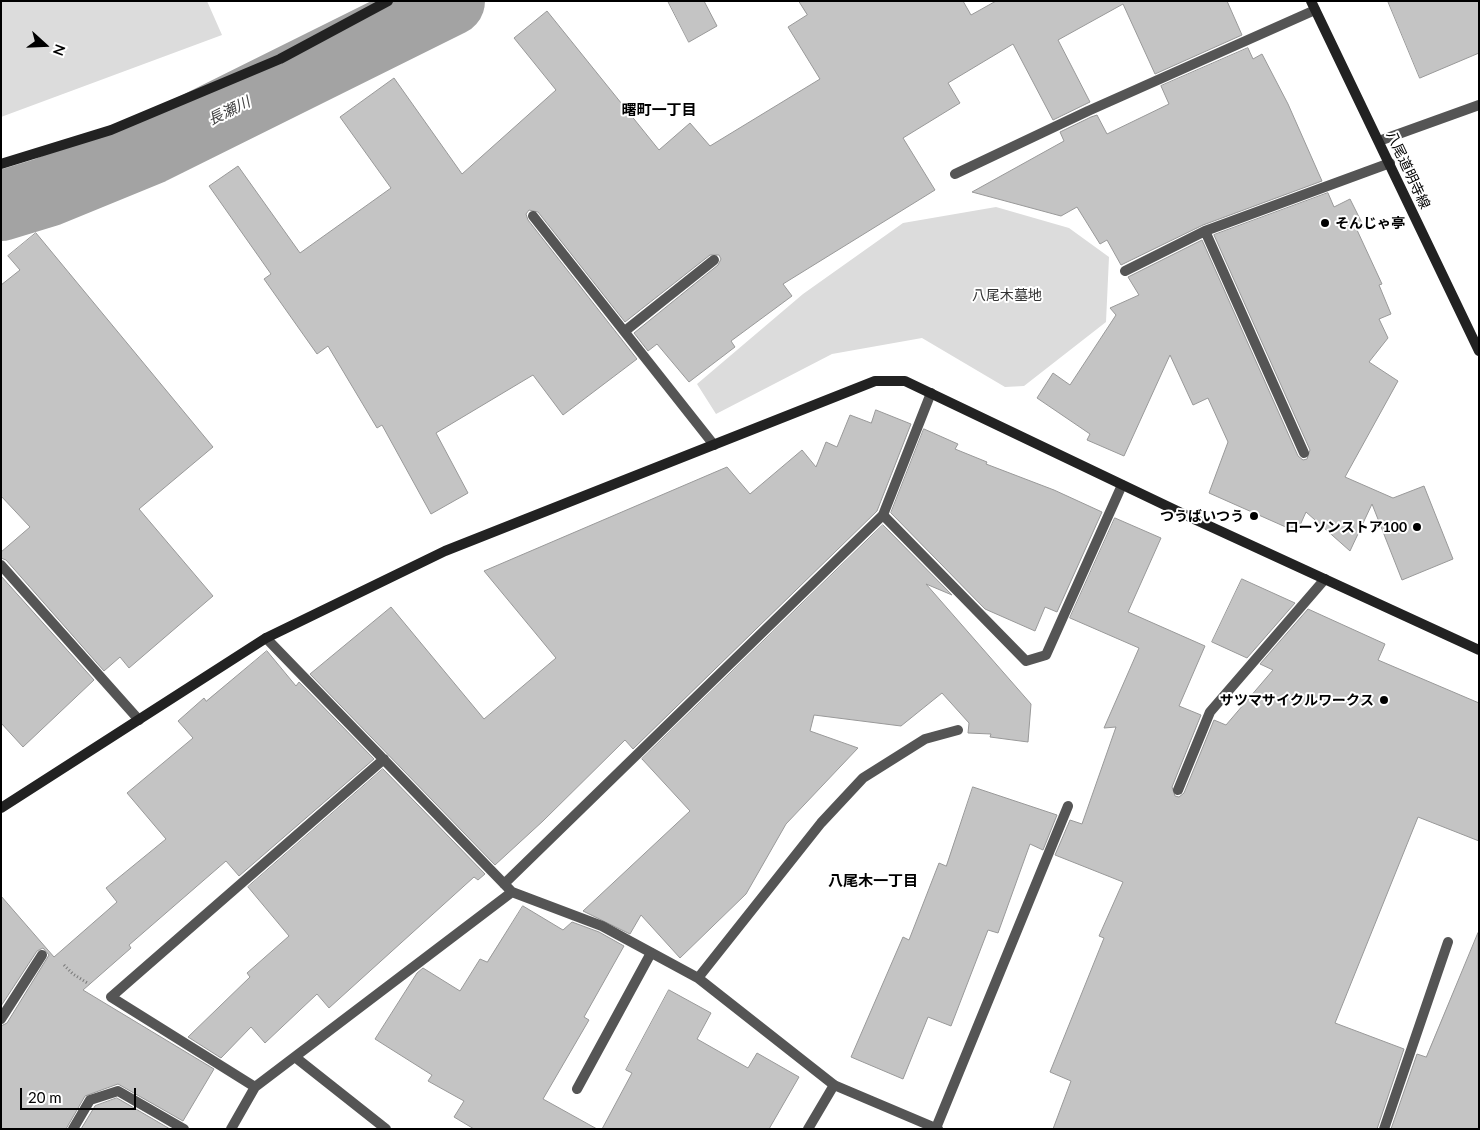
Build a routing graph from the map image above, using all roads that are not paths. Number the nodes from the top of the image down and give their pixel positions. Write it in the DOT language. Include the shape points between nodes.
graph roads {
  1 [pos="388,1"];
  2 [pos="1313,6"];
  3 [pos="1479,105"];
  4 [pos="1379,141"];
  5 [pos="1390,163"];
  6 [pos="1,164"];
  7 [pos="955,174"];
  8 [pos="533,216"];
  9 [pos="1205,231"];
  10 [pos="714,260"];
  11 [pos="1126,270"];
  12 [pos="625,331"];
  13 [pos="1479,351"];
  14 [pos="931,393"];
  15 [pos="714,445"];
  16 [pos="1304,453"];
  17 [pos="1122,486"];
  18 [pos="882,515"];
  19 [pos="1,565"];
  20 [pos="1325,580"];
  21 [pos="266,638"];
  22 [pos="1479,650"];
  23 [pos="139,720"];
  24 [pos="958,730"];
  25 [pos="384,760"];
  26 [pos="1178,790"];
  27 [pos="1068,806"];
  28 [pos="1,808"];
  29 [pos="504,884"];
  30 [pos="512,892"];
  31 [pos="1448,942"];
  32 [pos="651,953"];
  33 [pos="42,955"];
  34 [pos="698,978"];
  35 [pos="1,1018"];
  36 [pos="295,1057"];
  37 [pos="834,1086"];
  38 [pos="255,1087"];
  39 [pos="577,1089"];
  40 [pos="73,1129"];
  41 [pos="184,1129"];
  42 [pos="231,1129"];
  43 [pos="386,1129"];
  44 [pos="808,1129"];
  45 [pos="937,1129"];
  46 [pos="1384,1129"];
  1 -- 6 [label="street" via="280,59 236,78 111,130"];
  2 -- 4 [label="street, 八尾道明寺線"];
  2 -- 7 [label="street"];
  3 -- 4 [label="street"];
  4 -- 5 [label="street, 八尾道明寺線"];
  5 -- 9 [label="street"];
  5 -- 13 [label="street, 八尾道明寺線"];
  8 -- 12 [label="street"];
  9 -- 11 [label="street"];
  9 -- 16 [label="street"];
  10 -- 12 [label="street"];
  12 -- 15 [label="street"];
  14 -- 15 [label="street" via="905,381 875,381"];
  14 -- 17 [label="street"];
  14 -- 18 [label="street"];
  15 -- 21 [label="street" via="445,551"];
  17 -- 18 [label="street" via="1046,655 1026,661"];
  17 -- 20 [label="street"];
  18 -- 29 [label="street"];
  19 -- 23 [label="street"];
  20 -- 22 [label="street"];
  20 -- 26 [label="street" via="1210,712"];
  21 -- 23 [label="street"];
  21 -- 25 [label="street"];
  23 -- 28 [label="street"];
  24 -- 34 [label="street" via="925,739 863,778 821,822"];
  25 -- 29 [label="street"];
  25 -- 38 [label="street" via="111,997"];
  27 -- 45 [label="street"];
  29 -- 30 [label="street"];
  30 -- 32 [label="street" via="602,926"];
  30 -- 36 [label="street"];
  31 -- 46 [label="street"];
  32 -- 34 [label="street"];
  32 -- 39 [label="street"];
  33 -- 35 [label="street"];
  34 -- 37 [label="street"];
  36 -- 38 [label="street"];
  36 -- 43 [label="street"];
  37 -- 44 [label="street"];
  37 -- 45 [label="street"];
  38 -- 42 [label="street"];
  40 -- 41 [label="street" via="90,1100 118,1091"];
}
